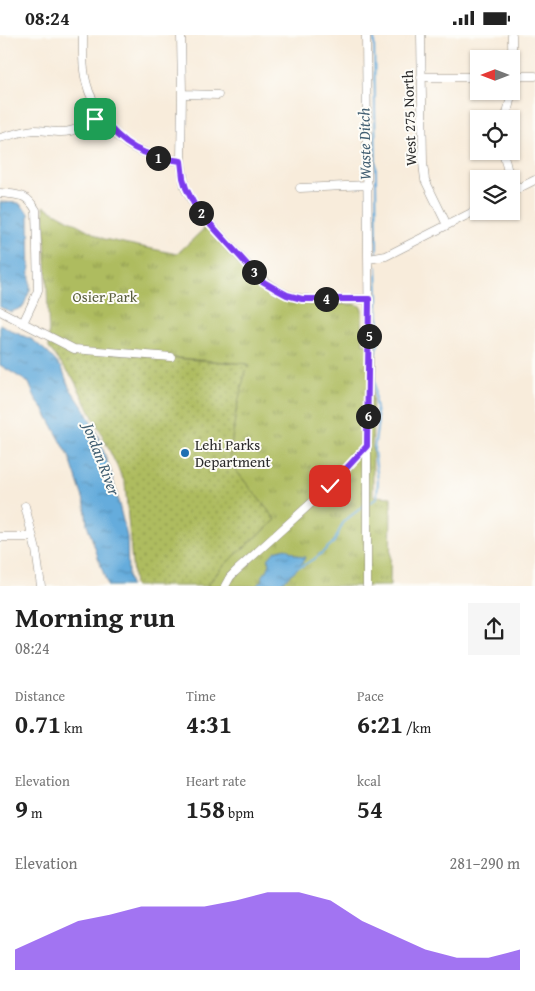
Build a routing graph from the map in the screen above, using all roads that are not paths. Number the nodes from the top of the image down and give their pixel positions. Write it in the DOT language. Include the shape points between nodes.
graph roads {
  1 [pos="83,35"];
  2 [pos="181,35"];
  3 [pos="366,35"];
  4 [pos="421,35"];
  5 [pos="512,35"];
  6 [pos="512,50"];
  7 [pos="520,76"];
  8 [pos="535,76"];
  9 [pos="421,77"];
  10 [pos="470,77"];
  11 [pos="182,94"];
  12 [pos="218,95"];
  13 [pos="100,115"];
  14 [pos="0,138"];
  15 [pos="181,161"];
  16 [pos="535,180"];
  17 [pos="368,185"];
  18 [pos="520,187"];
  19 [pos="300,188"];
  20 [pos="0,193"];
  21 [pos="470,213"];
  22 [pos="446,225"];
  23 [pos="369,259"];
  24 [pos="369,299"];
  25 [pos="0,311"];
  26 [pos="23,323"];
  27 [pos="172,357"];
  28 [pos="367,446"];
  29 [pos="24,506"];
  30 [pos="0,537"];
  31 [pos="33,537"];
  32 [pos="41,586"];
  33 [pos="225,586"];
  34 [pos="367,586"];
  1 -- 13 [label="street" via="88,88"];
  2 -- 11 [label="street"];
  3 -- 17 [label="street"];
  4 -- 9 [label="street, West 275 North"];
  5 -- 6 [label="street"];
  7 -- 8 [label="street"];
  9 -- 10 [label="street"];
  9 -- 22 [label="street, West 275 North" via="425,180"];
  11 -- 12 [label="street"];
  11 -- 15 [label="street"];
  13 -- 14 [label="street" via="72,131 22,132"];
  13 -- 15 [label="street" via="132,147 160,158"];
  15 -- 24 [label="street" via="186,188 196,208 262,281 287,295 302,299"];
  16 -- 18 [label="street"];
  17 -- 19 [label="street"];
  17 -- 23 [label="street"];
  20 -- 26 [label="street" via="30,200 36,210 38,290"];
  21 -- 22 [label="street"];
  22 -- 23 [label="street" via="386,257"];
  23 -- 24 [label="street"];
  24 -- 28 [label="street"];
  25 -- 26 [label="street"];
  26 -- 27 [label="street" via="74,349"];
  28 -- 33 [label="street" via="330,486 235,572"];
  28 -- 34 [label="street"];
  29 -- 31 [label="street"];
  30 -- 31 [label="street"];
  31 -- 32 [label="street"];
}
